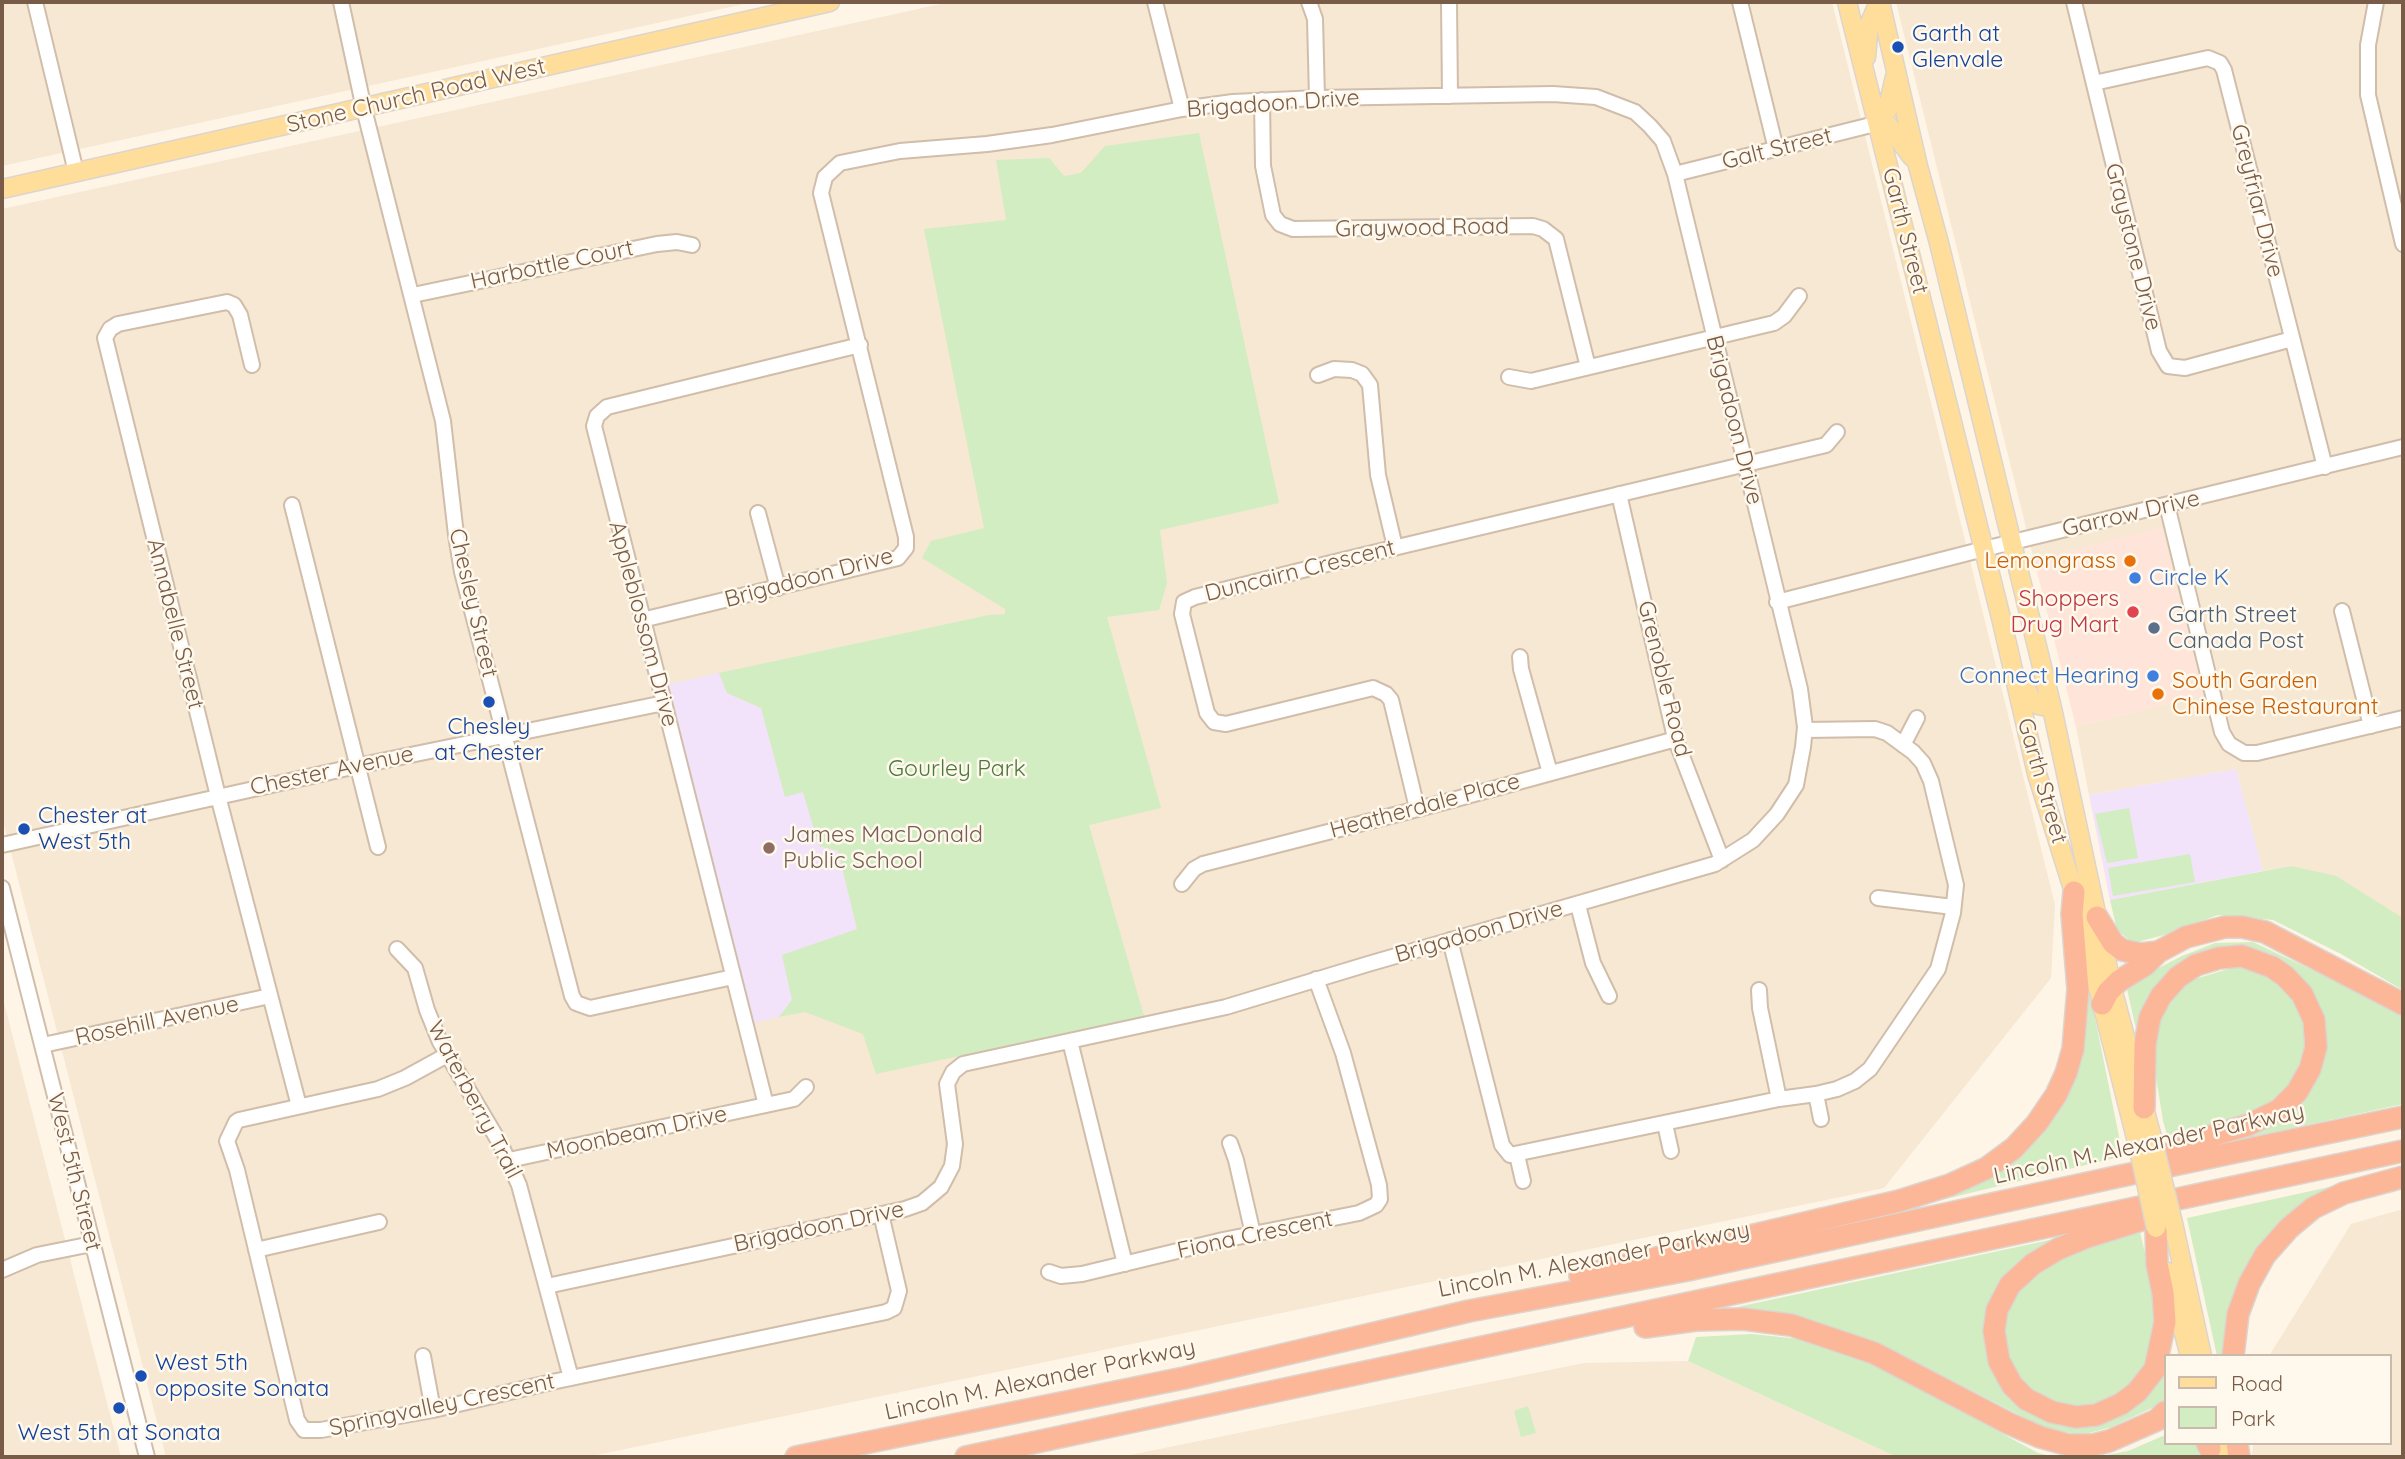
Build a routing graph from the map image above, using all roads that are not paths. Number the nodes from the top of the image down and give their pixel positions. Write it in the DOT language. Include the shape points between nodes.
graph roads {
  1 [pos="35,2"];
  2 [pos="341,2"];
  3 [pos="831,2"];
  4 [pos="1155,2"];
  5 [pos="1309,2"];
  6 [pos="1449,2"];
  7 [pos="1740,2"];
  8 [pos="1847,2"];
  9 [pos="1881,2"];
  10 [pos="2074,2"];
  11 [pos="2376,2"];
  12 [pos="1896,67"];
  13 [pos="1868,81"];
  14 [pos="2094,83"];
  15 [pos="1450,96"];
  16 [pos="1317,98"];
  17 [pos="1262,100"];
  18 [pos="364,108"];
  19 [pos="1182,109"];
  20 [pos="1879,123"];
  21 [pos="1776,149"];
  22 [pos="1918,166"];
  23 [pos="76,172"];
  24 [pos="1675,174"];
  25 [pos="2,189"];
  26 [pos="2403,244"];
  27 [pos="692,245"];
  28 [pos="413,295"];
  29 [pos="1799,296"];
  30 [pos="1713,337"];
  31 [pos="2292,339"];
  32 [pos="860,345"];
  33 [pos="252,365"];
  34 [pos="1588,367"];
  35 [pos="1318,375"];
  36 [pos="1509,377"];
  37 [pos="1837,432"];
  38 [pos="2403,447"];
  39 [pos="1745,464"];
  40 [pos="2325,467"];
  41 [pos="1619,494"];
  42 [pos="292,505"];
  43 [pos="2166,505"];
  44 [pos="758,513"];
  45 [pos="2011,542"];
  46 [pos="1395,547"];
  47 [pos="1984,548"];
  48 [pos="778,588"];
  49 [pos="1777,602"];
  50 [pos="2342,611"];
  51 [pos="642,620"];
  52 [pos="1520,657"];
  53 [pos="2011,667"];
  54 [pos="664,703"];
  55 [pos="2052,708"];
  56 [pos="1917,718"];
  57 [pos="2403,718"];
  58 [pos="2371,726"];
  59 [pos="1805,730"];
  60 [pos="503,735"];
  61 [pos="1676,739"];
  62 [pos="1903,745"];
  63 [pos="357,766"];
  64 [pos="1550,774"];
  65 [pos="218,796"];
  66 [pos="1417,808"];
  67 [pos="2,845"];
  68 [pos="378,847"];
  69 [pos="1722,860"];
  70 [pos="1182,884"];
  71 [pos="2,888"];
  72 [pos="2074,892"];
  73 [pos="1878,898"];
  74 [pos="1578,905"];
  75 [pos="1953,907"];
  76 [pos="2097,917"];
  77 [pos="1450,940"];
  78 [pos="397,949"];
  79 [pos="2158,952"];
  80 [pos="733,977"];
  81 [pos="1316,979"];
  82 [pos="1759,990"];
  83 [pos="270,996"];
  84 [pos="1609,996"];
  85 [pos="2107,996"];
  86 [pos="2403,1004"];
  87 [pos="1070,1041"];
  88 [pos="43,1045"];
  89 [pos="447,1055"];
  90 [pos="806,1087"];
  91 [pos="1816,1094"];
  92 [pos="1779,1099"];
  93 [pos="766,1105"];
  94 [pos="299,1106"];
  95 [pos="2144,1108"];
  96 [pos="2403,1117"];
  97 [pos="1821,1119"];
  98 [pos="1665,1124"];
  99 [pos="1230,1143"];
  100 [pos="2147,1148"];
  101 [pos="1671,1151"];
  102 [pos="2403,1151"];
  103 [pos="1517,1155"];
  104 [pos="509,1160"];
  105 [pos="2116,1177"];
  106 [pos="2403,1177"];
  107 [pos="1523,1181"];
  108 [pos="2195,1194"];
  109 [pos="881,1214"];
  110 [pos="379,1222"];
  111 [pos="2165,1225"];
  112 [pos="1253,1234"];
  113 [pos="92,1244"];
  114 [pos="256,1250"];
  115 [pos="1125,1264"];
  116 [pos="2,1270"];
  117 [pos="1049,1272"];
  118 [pos="547,1286"];
  119 [pos="1468,1311"];
  120 [pos="1575,1328"];
  121 [pos="2190,1354"];
  122 [pos="2202,1354"];
  123 [pos="2233,1354"];
  124 [pos="423,1356"];
  125 [pos="571,1378"];
  126 [pos="433,1410"];
  127 [pos="2163,1417"];
  128 [pos="147,1457"];
  129 [pos="796,1457"];
  130 [pos="966,1457"];
  1 -- 23 [label="street"];
  2 -- 18 [label="street, Chesley Street"];
  3 -- 18 [label="main road, Stone Church Road West"];
  4 -- 19 [label="street"];
  5 -- 16 [label="street" via="1315,19"];
  6 -- 15 [label="street"];
  7 -- 21 [label="street"];
  8 -- 13 [label="main road, Garth Street"];
  9 -- 12 [label="main road, Garth Street"];
  9 -- 13 [label="main road" via="1869,25"];
  10 -- 14 [label="street, Graystone Drive"];
  11 -- 26 [label="street" via="2368,45 2368,95"];
  12 -- 20 [label="main road" via="1893,92"];
  12 -- 22 [label="main road, Garth Street"];
  13 -- 20 [label="main road, Garth Street"];
  14 -- 31 [label="street, Greyfriar Drive" via="2208,58 2220,63"];
  14 -- 31 [label="street, Graystone Drive" via="2159,351 2168,366 2185,368"];
  15 -- 16 [label="street, Brigadoon Drive"];
  15 -- 24 [label="street, Brigadoon Drive" via="1553,94 1616,103 1635,112 1663,141"];
  16 -- 17 [label="street, Brigadoon Drive"];
  17 -- 19 [label="street, Brigadoon Drive"];
  17 -- 34 [label="street, Graywood Road" via="1264,166 1273,215 1280,224 1293,229 1543,229 1556,239"];
  18 -- 23 [label="main road, Stone Church Road West"];
  18 -- 28 [label="street, Chesley Street"];
  19 -- 32 [label="street, Brigadoon Drive" via="1052,135 900,151 840,163 825,177 821,193"];
  20 -- 21 [label="street, Galt Street"];
  20 -- 22 [label="main road" via="1889,126"];
  20 -- 47 [label="main road, Garth Street"];
  21 -- 24 [label="street, Galt Street"];
  22 -- 45 [label="main road, Garth Street"];
  23 -- 25 [label="main road, Stone Church Road West"];
  24 -- 30 [label="street, Brigadoon Drive"];
  27 -- 28 [label="street, Harbottle Court" via="657,244"];
  28 -- 60 [label="street, Chesley Street" via="443,421 460,562"];
  29 -- 30 [label="street" via="1774,323"];
  30 -- 34 [label="street"];
  30 -- 39 [label="street, Brigadoon Drive"];
  31 -- 40 [label="street, Greyfriar Drive"];
  32 -- 48 [label="street, Brigadoon Drive" via="906,548 898,558"];
  32 -- 51 [label="street, Appleblossom Drive" via="613,405 597,416 594,433"];
  33 -- 65 [label="street, Annabelle Street" via="240,315 227,302 118,324 105,338"];
  34 -- 36 [label="street" via="1531,381"];
  35 -- 46 [label="street" via="1334,369 1352,370 1370,385 1378,475"];
  37 -- 39 [label="street, Duncairn Crescent" via="1826,445"];
  38 -- 40 [label="street, Garrow Drive"];
  39 -- 41 [label="street, Duncairn Crescent"];
  39 -- 49 [label="street, Brigadoon Drive"];
  40 -- 43 [label="street, Garrow Drive"];
  41 -- 46 [label="street, Duncairn Crescent"];
  41 -- 61 [label="street, Grenoble Road"];
  42 -- 63 [label="street"];
  43 -- 45 [label="street, Garrow Drive"];
  43 -- 58 [label="street" via="2222,732 2229,744 2244,753 2257,753"];
  44 -- 48 [label="street"];
  45 -- 47 [label="street, Garrow Drive"];
  45 -- 55 [label="main road, Garth Street"];
  46 -- 66 [label="street, Duncairn Crescent" via="1195,597 1184,602 1182,614 1207,713 1214,722 1226,724 1373,688 1386,694"];
  47 -- 49 [label="street, Garrow Drive"];
  47 -- 53 [label="main road, Garth Street"];
  48 -- 51 [label="street, Brigadoon Drive"];
  49 -- 59 [label="street, Brigadoon Drive" via="1802,699"];
  50 -- 58 [label="street"];
  51 -- 54 [label="street, Appleblossom Drive"];
  52 -- 64 [label="street"];
  53 -- 55 [label="main road" via="2031,698"];
  53 -- 72 [label="main road, Garth Street" via="2037,774"];
  54 -- 60 [label="street, Chester Avenue"];
  54 -- 80 [label="street, Appleblossom Drive"];
  55 -- 76 [label="main road, Garth Street"];
  56 -- 62 [label="street"];
  57 -- 58 [label="street"];
  59 -- 62 [label="street" via="1875,729"];
  59 -- 69 [label="street, Brigadoon Drive" via="1796,785 1753,840"];
  60 -- 63 [label="street, Chester Avenue"];
  60 -- 80 [label="street, Chesley Street" via="576,1003 590,1008"];
  61 -- 64 [label="street, Heatherdale Place"];
  61 -- 69 [label="street, Grenoble Road"];
  62 -- 75 [label="street" via="1923,763 1931,781 1954,870"];
  63 -- 65 [label="street, Chester Avenue"];
  63 -- 68 [label="street"];
  64 -- 66 [label="street, Heatherdale Place"];
  65 -- 67 [label="street, Chester Avenue"];
  65 -- 83 [label="street, Annabelle Street"];
  66 -- 70 [label="street, Heatherdale Place" via="1203,864"];
  69 -- 74 [label="street, Brigadoon Drive"];
  71 -- 88 [label="street, West 5th Street"];
  72 -- 85 [label="main road, Garth Street"];
  72 -- 119 [label="highway" via="2078,989 2073,1049 2066,1073 2037,1123 1987,1168 1899,1201 1510,1293"];
  73 -- 75 [label="street"];
  74 -- 77 [label="street, Brigadoon Drive"];
  74 -- 84 [label="street" via="1593,963"];
  75 -- 91 [label="street" via="1938,969 1870,1069 1855,1081"];
  76 -- 79 [label="highway" via="2122,950"];
  76 -- 85 [label="main road, Garth Street"];
  77 -- 81 [label="street, Brigadoon Drive"];
  77 -- 103 [label="street" via="1502,1145 1510,1155"];
  78 -- 89 [label="street, Waterberry Trail" via="415,968"];
  79 -- 85 [label="highway"];
  79 -- 86 [label="highway" via="2203,931 2242,927 2273,936"];
  80 -- 93 [label="street, Appleblossom Drive"];
  81 -- 87 [label="street, Brigadoon Drive" via="1226,1007"];
  81 -- 112 [label="street, Fiona Crescent" via="1343,1053 1380,1199 1359,1213"];
  82 -- 92 [label="street"];
  83 -- 88 [label="street, Rosehill Avenue"];
  83 -- 94 [label="street, Annabelle Street"];
  85 -- 95 [label="main road, Garth Street"];
  85 -- 100 [label="main road, Garth Street"];
  87 -- 109 [label="street, Brigadoon Drive" via="955,1069 947,1084 955,1144 949,1174 922,1203"];
  87 -- 115 [label="street"];
  88 -- 113 [label="street, West 5th Street"];
  89 -- 94 [label="street, Springvalley Crescent" via="388,1086"];
  89 -- 104 [label="street, Waterberry Trail"];
  90 -- 93 [label="street, Moonbeam Drive" via="794,1099"];
  91 -- 92 [label="street"];
  91 -- 97 [label="street"];
  92 -- 98 [label="street"];
  93 -- 104 [label="street, Moonbeam Drive"];
  94 -- 114 [label="street, Springvalley Crescent" via="239,1120 227,1141"];
  95 -- 100 [label="main road, Garth Street"];
  95 -- 105 [label="highway" via="2150,1017 2178,976 2196,965 2242,956 2272,967 2302,994 2314,1020 2316,1047 2297,1093 2279,1110 2248,1125"];
  96 -- 105 [label="highway, Lincoln M. Alexander Parkway"];
  98 -- 101 [label="street"];
  98 -- 103 [label="street"];
  99 -- 112 [label="street"];
  100 -- 111 [label="main road, Garth Street, bridge"];
  102 -- 108 [label="highway"];
  103 -- 107 [label="street"];
  104 -- 118 [label="street, Waterberry Trail" via="527,1207"];
  105 -- 119 [label="highway, Lincoln M. Alexander Parkway" via="1701,1267"];
  106 -- 123 [label="highway" via="2344,1193 2289,1228 2265,1255 2249,1284 2238,1314"];
  108 -- 111 [label="highway" via="2163,1213 2059,1249 2010,1285 1997,1310 1994,1331 1999,1361 2011,1385 2026,1399 2052,1412 2096,1415 2137,1392 2155,1370 2165,1322 2157,1264"];
  108 -- 120 [label="highway"];
  109 -- 118 [label="street, Brigadoon Drive"];
  109 -- 125 [label="street, Springvalley Crescent" via="899,1291 894,1308"];
  110 -- 114 [label="street"];
  111 -- 121 [label="main road, Garth Street"];
  111 -- 122 [label="main road, Garth Street"];
  112 -- 115 [label="street, Fiona Crescent"];
  113 -- 116 [label="street" via="37,1255"];
  113 -- 128 [label="street, West 5th Street"];
  114 -- 126 [label="street, Springvalley Crescent" via="297,1420 304,1430"];
  115 -- 117 [label="street, Fiona Crescent" via="1073,1276"];
  118 -- 125 [label="street, Waterberry Trail"];
  119 -- 129 [label="highway, Lincoln M. Alexander Parkway" via="1184,1378"];
  120 -- 127 [label="highway" via="1591,1335 1696,1320 1791,1325 1874,1353 2008,1423 2069,1445 2109,1441"];
  120 -- 130 [label="highway"];
  124 -- 126 [label="street"];
  125 -- 126 [label="street, Springvalley Crescent"];
}
